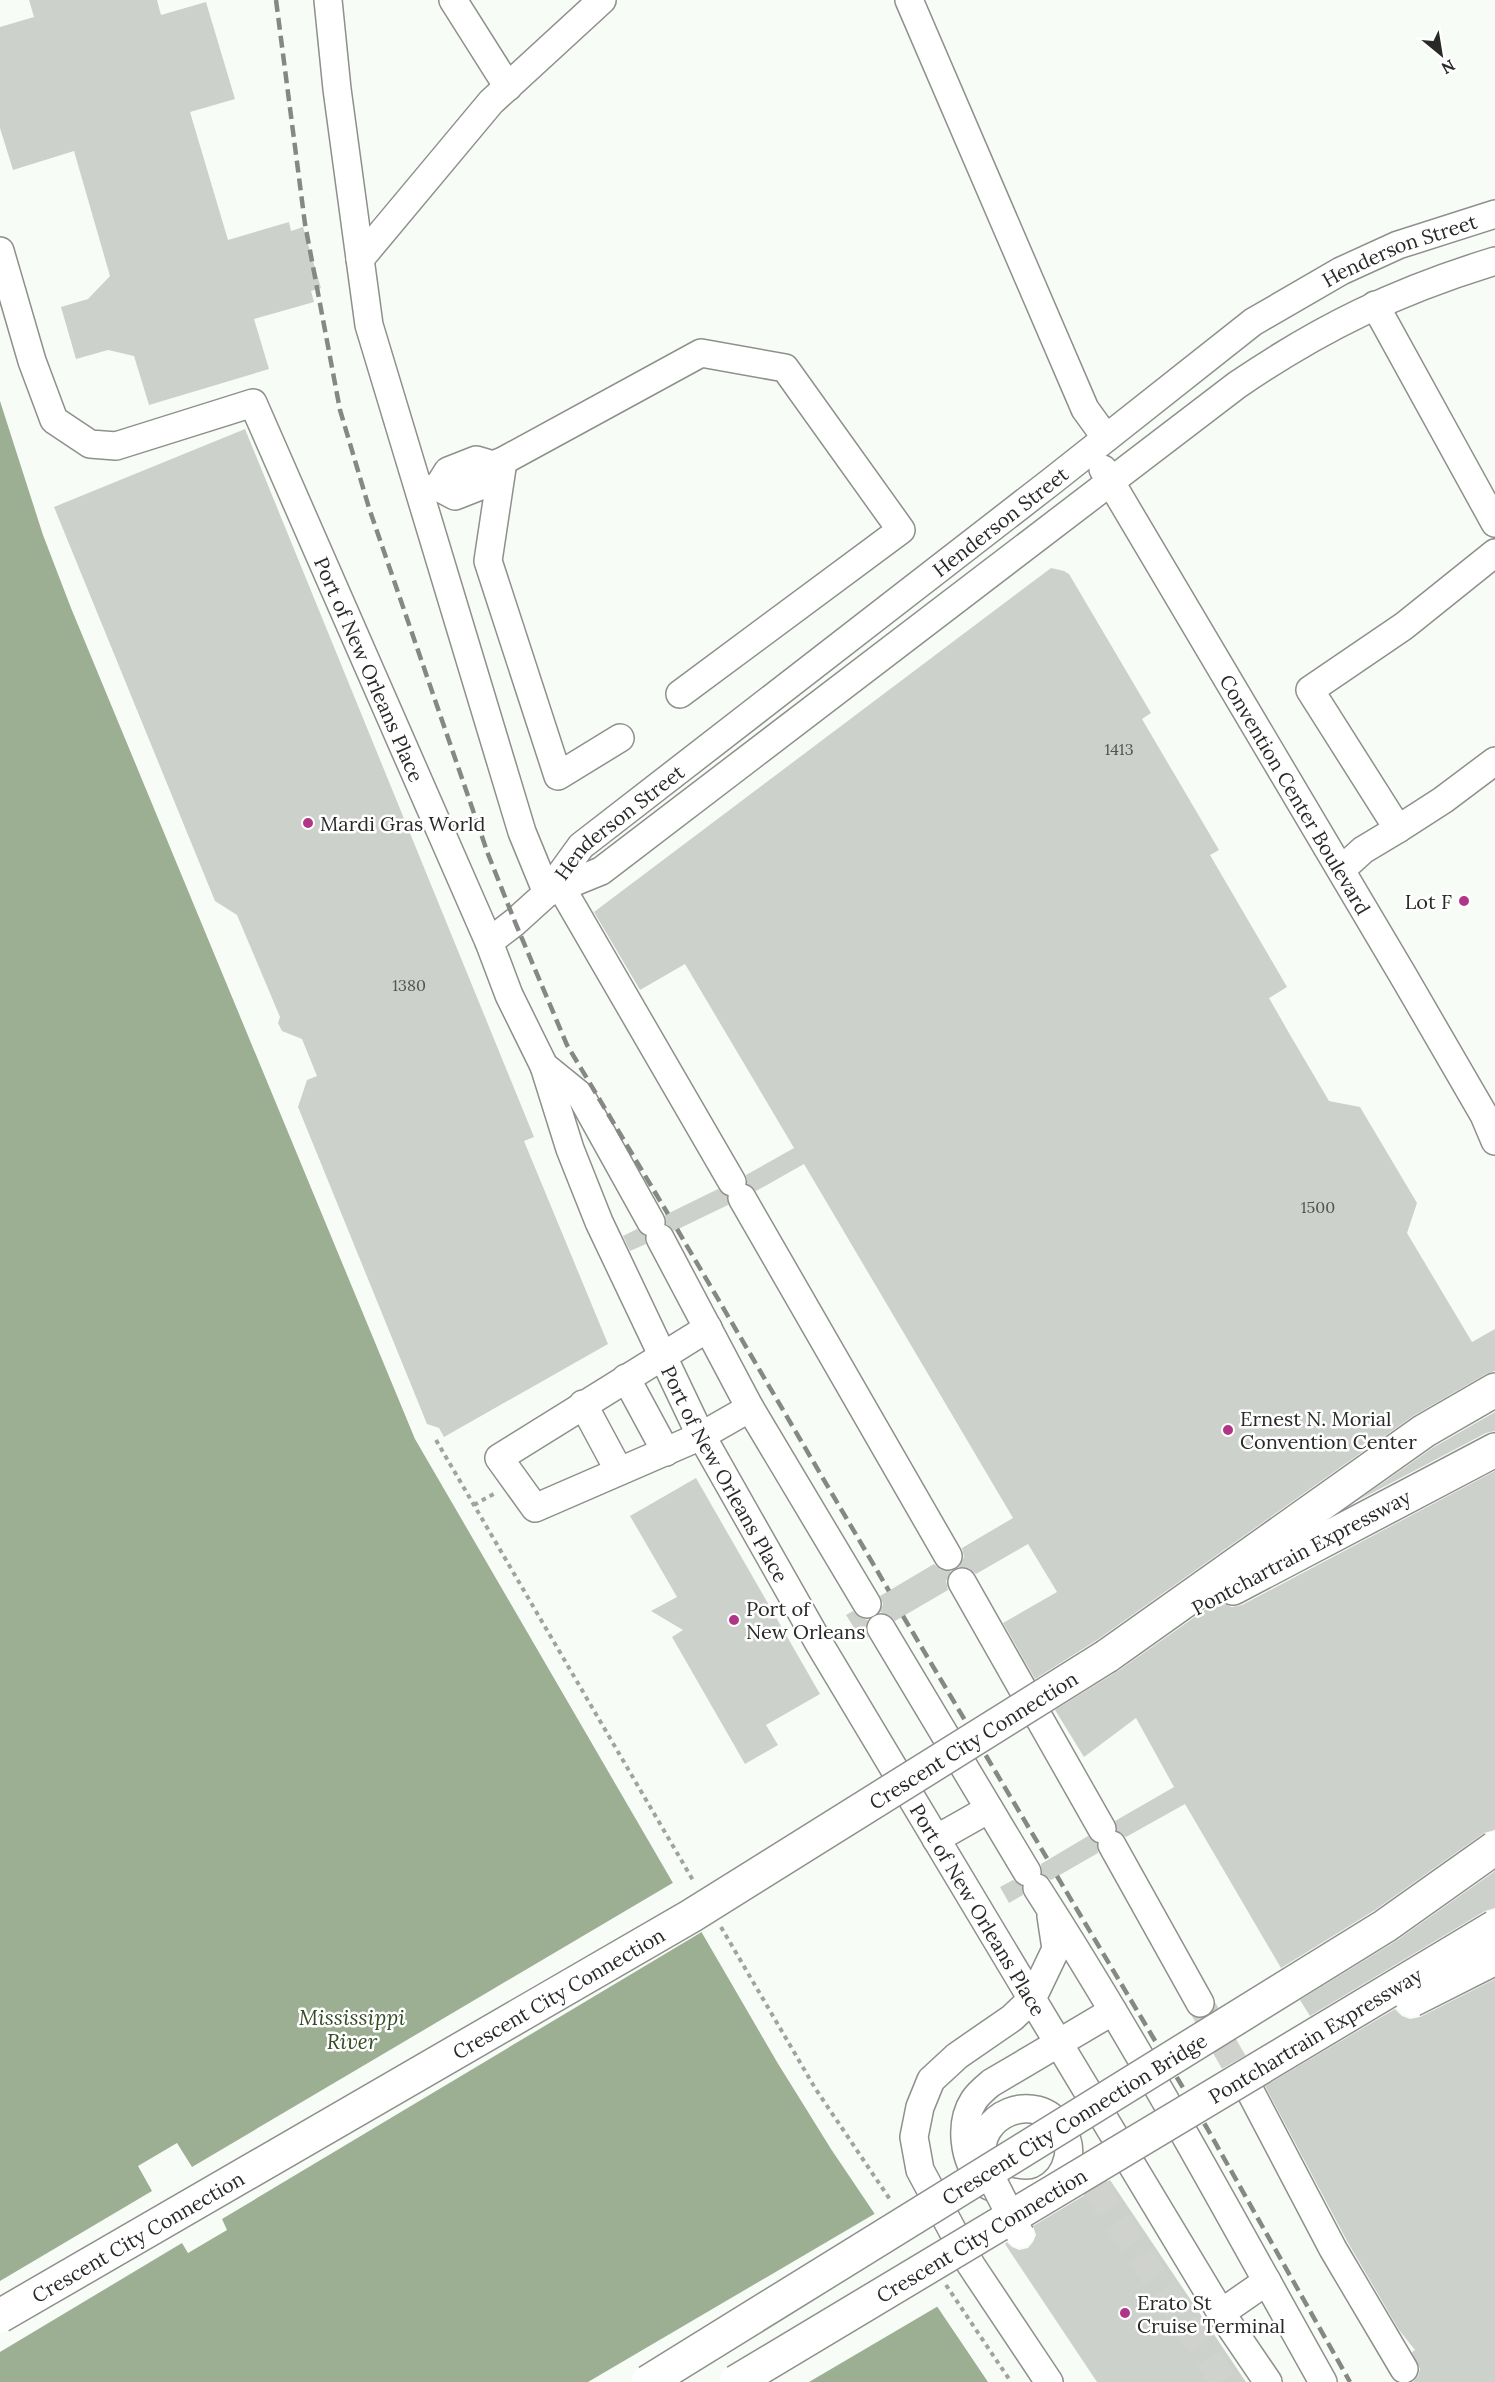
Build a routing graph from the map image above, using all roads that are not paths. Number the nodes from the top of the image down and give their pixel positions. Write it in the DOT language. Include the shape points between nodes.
graph roads {
  1 [pos="328,0"];
  2 [pos="453,0"];
  3 [pos="602,0"];
  4 [pos="909,0"];
  5 [pos="508,87"];
  6 [pos="1495,214"];
  7 [pos="0,251"];
  8 [pos="360,259"];
  9 [pos="1495,261"];
  10 [pos="1375,305"];
  11 [pos="1099,444"];
  12 [pos="498,463"];
  13 [pos="1112,482"];
  14 [pos="428,489"];
  15 [pos="1495,523"];
  16 [pos="1495,553"];
  17 [pos="680,694"];
  18 [pos="620,738"];
  19 [pos="697,756"];
  20 [pos="1495,761"];
  21 [pos="718,781"];
  22 [pos="1398,830"];
  23 [pos="1341,870"];
  24 [pos="554,890"];
  25 [pos="489,942"];
  26 [pos="544,1066"];
  27 [pos="1495,1141"];
  28 [pos="708,1328"];
  29 [pos="662,1356"];
  30 [pos="626,1378"];
  31 [pos="1495,1390"];
  32 [pos="583,1404"];
  33 [pos="750,1408"];
  34 [pos="701,1436"];
  35 [pos="1495,1450"];
  36 [pos="666,1452"];
  37 [pos="619,1471"];
  38 [pos="948,1556"];
  39 [pos="962,1582"];
  40 [pos="867,1604"];
  41 [pos="881,1628"];
  42 [pos="1107,1656"];
  43 [pos="989,1809"];
  44 [pos="936,1839"];
  45 [pos="1495,1848"];
  46 [pos="1038,1890"];
  47 [pos="1495,1927"];
  48 [pos="1495,1958"];
  49 [pos="1032,1999"];
  50 [pos="1200,2003"];
  51 [pos="1113,2012"];
  52 [pos="1060,2043"];
  53 [pos="1249,2090"];
  54 [pos="1104,2117"];
  55 [pos="1167,2124"];
  56 [pos="1095,2187"];
  57 [pos="1020,2234"];
  58 [pos="1267,2282"];
  59 [pos="1221,2313"];
  60 [pos="0,2316"];
  61 [pos="1404,2369"];
  62 [pos="648,2382"];
  63 [pos="736,2382"];
  64 [pos="1049,2382"];
  65 [pos="1268,2382"];
  66 [pos="1323,2382"];
  1 -- 8 [label="street"];
  2 -- 5 [label="street"];
  3 -- 5 [label="street"];
  4 -- 11 [label="street, Convention Center Boulevard"];
  5 -- 8 [label="street" via="491,102"];
  6 -- 11 [label="street, Henderson Street" via="1398,245 1295,296 1236,334"];
  7 -- 25 [label="street, Port of New Orleans Place" via="54,420 90,444 116,446 253,403"];
  8 -- 14 [label="street" via="369,325"];
  9 -- 10 [label="street, Henderson Street"];
  10 -- 13 [label="street, Henderson Street" via="1237,385"];
  10 -- 15 [label="street"];
  11 -- 13 [label="street, Convention Center Boulevard"];
  11 -- 19 [label="street, Henderson Street"];
  12 -- 14 [label="street" via="488,483 477,488 455,496"];
  12 -- 17 [label="street" via="701,354 785,369 901,530"];
  12 -- 18 [label="street" via="488,561 558,776"];
  13 -- 21 [label="street, Henderson Street"];
  13 -- 23 [label="street, Convention Center Boulevard"];
  14 -- 24 [label="street" via="522,832"];
  16 -- 22 [label="street" via="1404,626 1310,690"];
  19 -- 21 [label="street"];
  19 -- 24 [label="street, Henderson Street" via="580,846"];
  20 -- 22 [label="street"];
  21 -- 24 [label="street, Henderson Street" via="601,871"];
  22 -- 23 [label="street" via="1363,850"];
  23 -- 27 [label="street, Convention Center Boulevard" via="1481,1109"];
  24 -- 25 [label="street, Henderson Street"];
  24 -- 38 [label="street" via="737,1190"];
  25 -- 26 [label="street, Port of New Orleans Place" via="509,995"];
  26 -- 28 [label="street, Port of New Orleans Place" via="581,1096"];
  26 -- 29 [label="street, Port of New Orleans Place" via="570,1149 599,1222"];
  28 -- 29 [label="street"];
  28 -- 33 [label="street, Port of New Orleans Place"];
  29 -- 30 [label="street"];
  29 -- 34 [label="street, Port of New Orleans Place"];
  30 -- 32 [label="street"];
  30 -- 36 [label="street"];
  31 -- 42 [label="highway" via="1424,1431"];
  32 -- 37 [label="street"];
  32 -- 37 [label="street" via="499,1458 535,1508"];
  33 -- 34 [label="street"];
  33 -- 40 [label="street, Port of New Orleans Place"];
  34 -- 36 [label="street"];
  34 -- 44 [label="street, Port of New Orleans Place"];
  35 -- 42 [label="highway, Pontchartrain Expressway"];
  36 -- 37 [label="street"];
  39 -- 50 [label="street"];
  41 -- 43 [label="street"];
  42 -- 60 [label="highway, Crescent City Connection, bridge" via="691,1916"];
  43 -- 44 [label="street"];
  43 -- 46 [label="street"];
  44 -- 49 [label="street, Port of New Orleans Place"];
  45 -- 62 [label="highway, Crescent City Connection Bridge, bridge" via="1385,1926"];
  46 -- 49 [label="street" via="1056,1948"];
  46 -- 51 [label="street"];
  47 -- 55 [label="highway, Pontchartrain Expressway, bridge"];
  48 -- 55 [label="highway, bridge"];
  49 -- 52 [label="street, Port of New Orleans Place"];
  49 -- 64 [label="street" via="931,2080 914,2138 920,2170 971,2265"];
  51 -- 52 [label="street"];
  51 -- 58 [label="street"];
  52 -- 54 [label="street, Port of New Orleans Place"];
  52 -- 57 [label="street, bridge" via="990,2083 967,2115 964,2133 969,2157 982,2181 996,2189 1005,2191 1014,2193 1043,2190 1060,2176 1068,2156 1065,2134 1050,2115 1028,2108 1005,2113 987,2131 983,2160 988,2173 995,2185 1000,2194"];
  53 -- 61 [label="street" via="1333,2248"];
  54 -- 56 [label="street"];
  54 -- 59 [label="street, Port of New Orleans Place"];
  55 -- 63 [label="highway, Crescent City Connection, bridge"];
  58 -- 59 [label="street"];
  58 -- 66 [label="street"];
  59 -- 65 [label="street, Port of New Orleans Place"];
}
